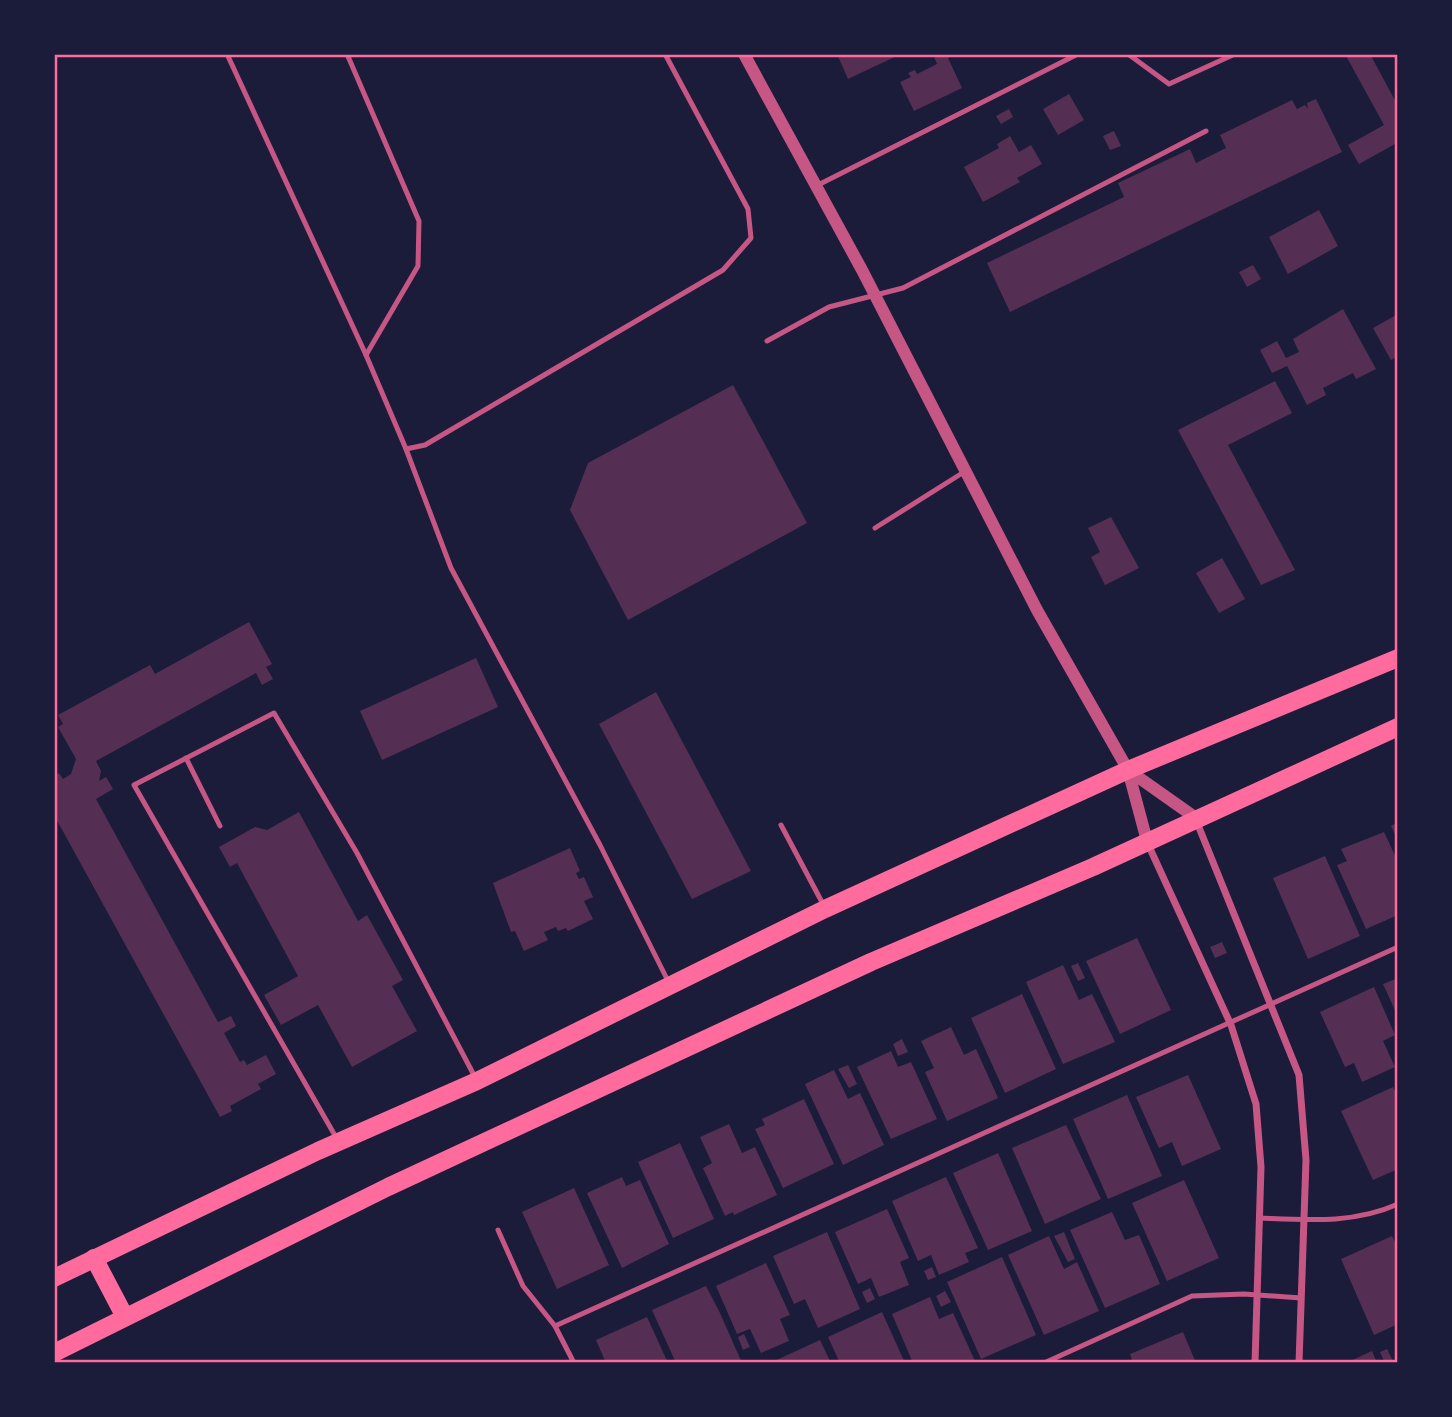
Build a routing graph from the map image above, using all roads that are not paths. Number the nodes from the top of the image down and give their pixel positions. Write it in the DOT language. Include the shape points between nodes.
graph roads {
  1 [pos="227,54"];
  2 [pos="347,54"];
  3 [pos="665,54"];
  4 [pos="744,54"];
  5 [pos="1078,54"];
  6 [pos="1128,54"];
  7 [pos="1235,54"];
  8 [pos="1206,131"];
  9 [pos="816,186"];
  10 [pos="874,295"];
  11 [pos="767,341"];
  12 [pos="366,355"];
  13 [pos="405,449"];
  14 [pos="964,472"];
  15 [pos="875,528"];
  16 [pos="1398,658"];
  17 [pos="1398,727"];
  18 [pos="186,758"];
  19 [pos="1128,770"];
  20 [pos="1196,818"];
  21 [pos="781,825"];
  22 [pos="220,826"];
  23 [pos="1147,841"];
  24 [pos="825,909"];
  25 [pos="1398,947"];
  26 [pos="670,986"];
  27 [pos="1272,1004"];
  28 [pos="1231,1025"];
  29 [pos="477,1081"];
  30 [pos="339,1142"];
  31 [pos="1398,1204"];
  32 [pos="1260,1218"];
  33 [pos="1304,1220"];
  34 [pos="498,1230"];
  35 [pos="94,1258"];
  36 [pos="54,1278"];
  37 [pos="1258,1296"];
  38 [pos="1301,1298"];
  39 [pos="125,1317"];
  40 [pos="555,1326"];
  41 [pos="54,1353"];
  42 [pos="574,1363"];
  43 [pos="1044,1363"];
  44 [pos="1255,1363"];
  45 [pos="1299,1363"];
  1 -- 12 [label="lane"];
  2 -- 12 [label="lane" via="419,221 418,266"];
  3 -- 13 [label="lane" via="748,209 751,238 723,270 425,445"];
  4 -- 9 [label="street"];
  5 -- 9 [label="lane"];
  6 -- 7 [label="lane" via="1169,84"];
  8 -- 10 [label="lane" via="903,288"];
  9 -- 10 [label="street"];
  10 -- 11 [label="lane" via="829,307"];
  10 -- 14 [label="street"];
  12 -- 13 [label="lane"];
  13 -- 26 [label="lane" via="451,568"];
  14 -- 15 [label="lane"];
  14 -- 19 [label="street"];
  16 -- 19 [label="main road"];
  17 -- 20 [label="main road"];
  18 -- 22 [label="lane"];
  18 -- 29 [label="lane" via="274,713 357,853"];
  18 -- 30 [label="lane" via="134,785"];
  19 -- 20 [label="street"];
  19 -- 23 [label="street"];
  19 -- 24 [label="main road"];
  20 -- 23 [label="main road"];
  20 -- 27 [label="street"];
  21 -- 24 [label="lane"];
  23 -- 28 [label="street"];
  23 -- 39 [label="main road" via="846,973 388,1187"];
  24 -- 26 [label="main road"];
  25 -- 27 [label="lane"];
  26 -- 29 [label="main road"];
  27 -- 28 [label="lane"];
  27 -- 33 [label="street" via="1299,1075 1306,1160"];
  28 -- 32 [label="street" via="1256,1104"];
  28 -- 40 [label="lane"];
  29 -- 30 [label="main road"];
  30 -- 35 [label="main road"];
  31 -- 33 [label="lane" via="1340,1220"];
  32 -- 33 [label="lane"];
  32 -- 37 [label="street"];
  33 -- 38 [label="street"];
  34 -- 40 [label="lane" via="523,1286"];
  35 -- 36 [label="main road"];
  35 -- 39 [label="main road"];
  37 -- 38 [label="lane"];
  37 -- 43 [label="lane" via="1192,1297"];
  37 -- 44 [label="street"];
  38 -- 45 [label="street"];
  39 -- 41 [label="main road"];
  40 -- 42 [label="lane"];
}
